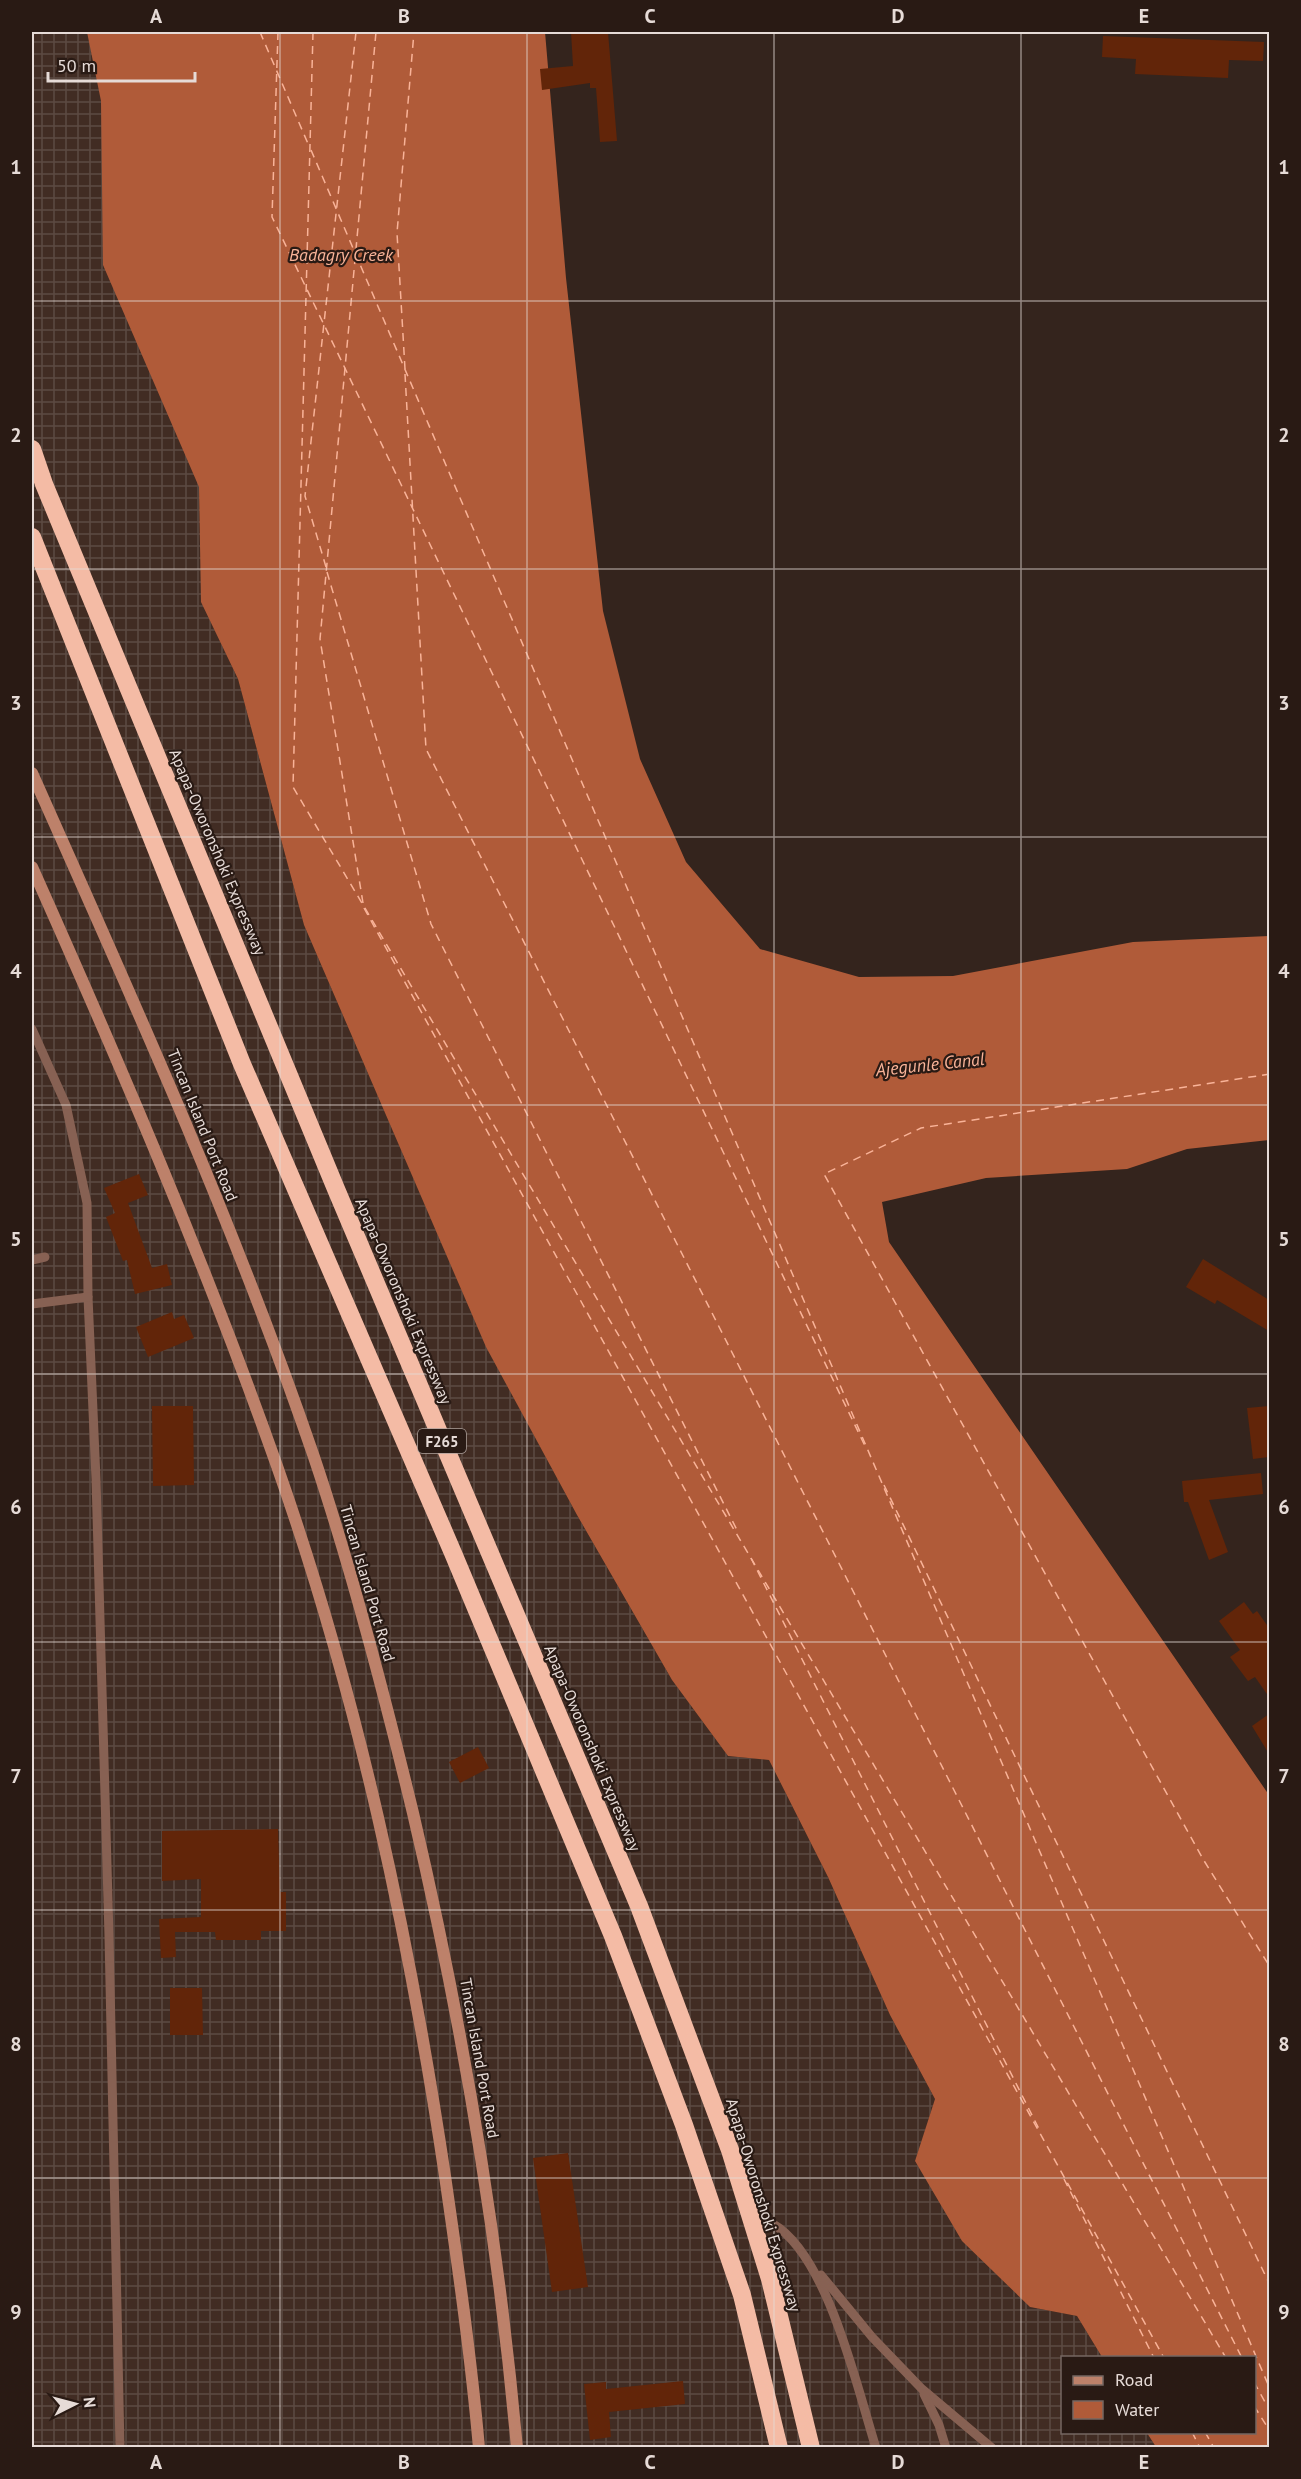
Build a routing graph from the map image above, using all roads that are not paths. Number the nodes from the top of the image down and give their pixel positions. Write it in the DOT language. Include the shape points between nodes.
graph roads {
  1 [pos="32,448"];
  2 [pos="32,537"];
  3 [pos="32,773"];
  4 [pos="32,867"];
  5 [pos="32,1029"];
  6 [pos="45,1257"];
  7 [pos="32,1260"];
  8 [pos="88,1297"];
  9 [pos="32,1304"];
  10 [pos="750,2217"];
  11 [pos="808,2258"];
  12 [pos="922,2390"];
  13 [pos="120,2448"];
  14 [pos="479,2448"];
  15 [pos="517,2448"];
  16 [pos="779,2448"];
  17 [pos="811,2448"];
  18 [pos="876,2448"];
  19 [pos="946,2448"];
  20 [pos="992,2448"];
  1 -- 10 [label="highway, Apapa-Oworonshoki Expressway / F265" via="332,1178 639,1906 730,2150"];
  2 -- 16 [label="highway, F265" via="242,1064 613,1936 742,2295"];
  3 -- 15 [label="street, Tincan Island Port Road" via="145,1029 243,1266 314,1458 364,1621 434,1903 463,2048 488,2201"];
  4 -- 14 [label="street" via="111,1044 210,1283 278,1469 329,1631 368,1773 429,2068 461,2287"];
  5 -- 8 [label="lane" via="66,1105 78,1159 87,1203"];
  6 -- 7 [label="lane"];
  8 -- 9 [label="lane"];
  8 -- 13 [label="lane"];
  10 -- 11 [label="lane" via="772,2224"];
  10 -- 17 [label="highway, Apapa-Oworonshoki Expressway / F265" via="770,2279"];
  11 -- 12 [label="lane" via="872,2337"];
  11 -- 18 [label="lane" via="830,2302"];
  12 -- 19 [label="lane"];
  12 -- 20 [label="lane"];
}
